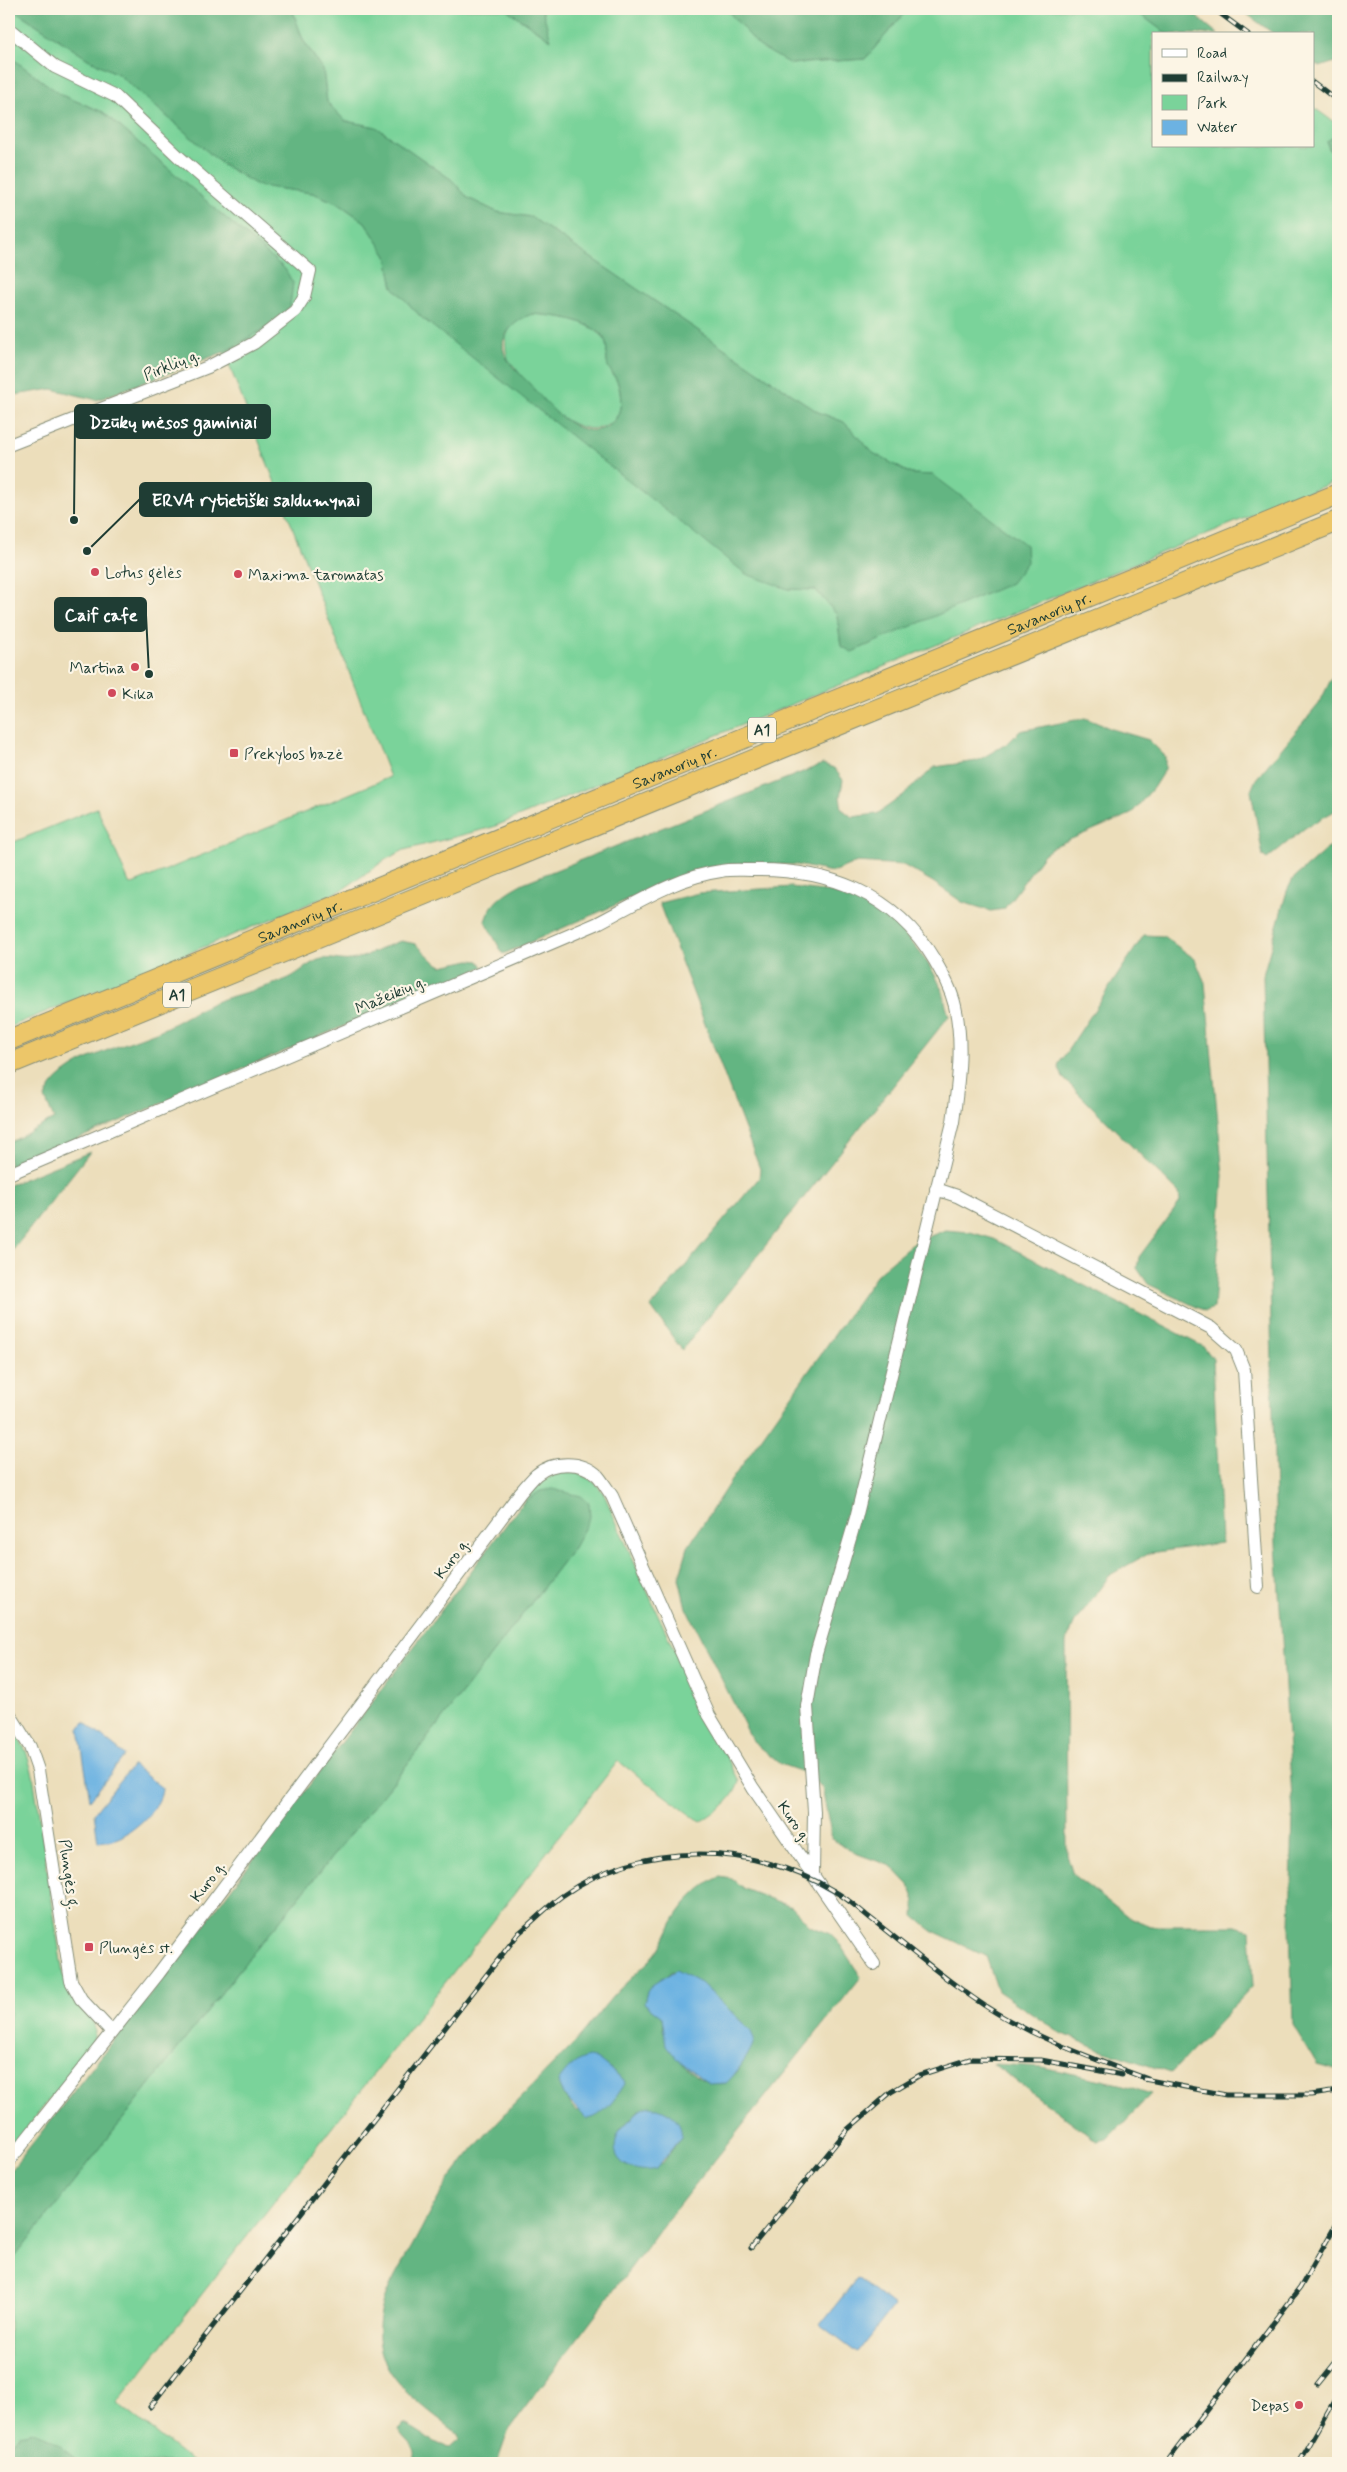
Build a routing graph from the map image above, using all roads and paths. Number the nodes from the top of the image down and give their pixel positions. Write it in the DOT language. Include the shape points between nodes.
graph roads {
  1 [pos="9,29"];
  2 [pos="9,445"];
  3 [pos="1338,494"];
  4 [pos="1338,521"];
  5 [pos="9,1040"];
  6 [pos="9,1064"];
  7 [pos="9,1174"];
  8 [pos="936,1189"];
  9 [pos="1258,1587"];
  10 [pos="9,1713"];
  11 [pos="812,1873"];
  12 [pos="874,1964"];
  13 [pos="112,2032"];
  14 [pos="9,2161"];
  1 -- 2 [label="street, Pirklių g." via="55,67 115,96 206,182 310,271 304,297 295,311 254,342 208,367"];
  3 -- 5 [label="highway, Savanorių pr. / A1"];
  4 -- 6 [label="highway, Savanorių pr. / A1"];
  7 -- 8 [label="street, Mažeikių g." via="596,924 677,883 721,871 789,871 844,883 887,905 929,951 946,979 955,1004 960,1062 953,1122"];
  8 -- 9 [label="street" via="965,1200 1211,1328 1236,1350 1244,1370"];
  8 -- 11 [label="street, Mažeikių g." via="856,1518 816,1654 807,1706 814,1812"];
  10 -- 13 [label="street, Plungės g." via="30,1747 38,1770 71,1981 81,1999"];
  11 -- 12 [label="street, Kuro g."];
  11 -- 13 [label="street, Kuro g." via="753,1788 710,1715 612,1496 597,1475 581,1466 564,1464 550,1467 536,1474 520,1493"];
  13 -- 14 [label="street, Kuro g."];
}
